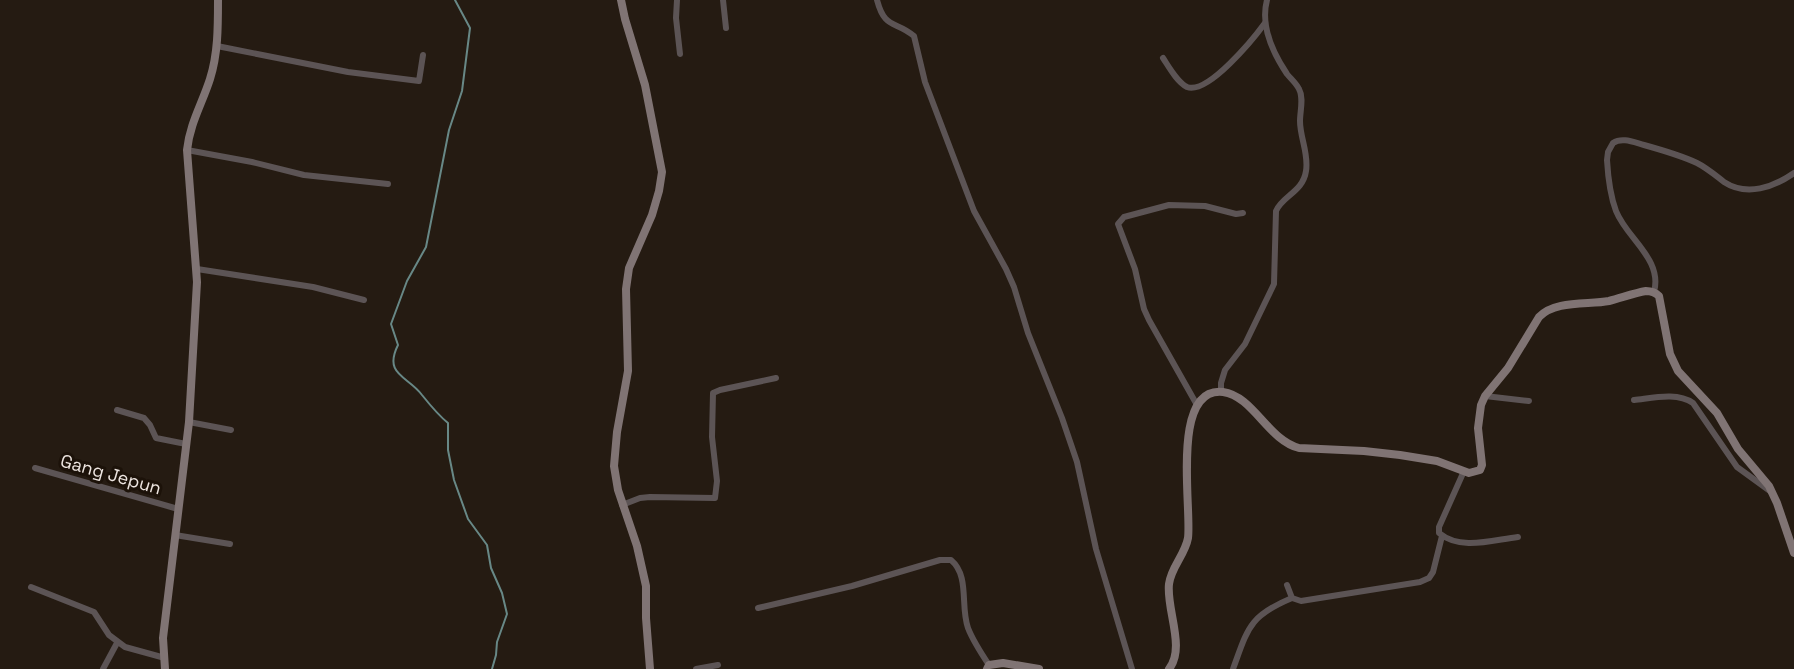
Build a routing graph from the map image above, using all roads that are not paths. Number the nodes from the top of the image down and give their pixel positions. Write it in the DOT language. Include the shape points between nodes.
graph roads {
  1 [pos="218,0"];
  2 [pos="621,0"];
  3 [pos="676,0"];
  4 [pos="723,0"];
  5 [pos="877,0"];
  6 [pos="1267,0"];
  7 [pos="1265,23"];
  8 [pos="726,28"];
  9 [pos="217,46"];
  10 [pos="680,54"];
  11 [pos="423,55"];
  12 [pos="1163,58"];
  13 [pos="187,150"];
  14 [pos="1794,172"];
  15 [pos="388,184"];
  16 [pos="1243,213"];
  17 [pos="197,269"];
  18 [pos="1654,292"];
  19 [pos="364,300"];
  20 [pos="776,378"];
  21 [pos="1221,392"];
  22 [pos="1485,396"];
  23 [pos="1634,400"];
  24 [pos="1529,401"];
  25 [pos="1197,405"];
  26 [pos="117,410"];
  27 [pos="189,422"];
  28 [pos="231,430"];
  29 [pos="186,444"];
  30 [pos="35,468"];
  31 [pos="1464,471"];
  32 [pos="1773,494"];
  33 [pos="622,505"];
  34 [pos="178,509"];
  35 [pos="175,536"];
  36 [pos="1442,536"];
  37 [pos="1518,537"];
  38 [pos="230,544"];
  39 [pos="1794,553"];
  40 [pos="1287,585"];
  41 [pos="31,587"];
  42 [pos="1292,598"];
  43 [pos="758,608"];
  44 [pos="117,643"];
  45 [pos="165,658"];
  46 [pos="718,665"];
  47 [pos="988,667"];
  48 [pos="103,669"];
  49 [pos="165,669"];
  50 [pos="650,669"];
  51 [pos="696,669"];
  52 [pos="1040,669"];
  53 [pos="1132,669"];
  54 [pos="1169,669"];
  55 [pos="1233,669"];
  1 -- 9 [label="street"];
  2 -- 33 [label="street" via="645,85 662,172 652,214 632,257 626,289 628,371 614,466"];
  3 -- 10 [label="street"];
  4 -- 8 [label="street"];
  5 -- 53 [label="street" via="886,20 914,36 925,82 974,211 1014,287 1077,462 1096,549"];
  6 -- 7 [label="street"];
  7 -- 12 [label="street" via="1245,50 1197,87 1183,84"];
  7 -- 21 [label="street" via="1271,47 1300,91 1306,171 1297,190 1276,211 1274,284 1245,344 1225,370"];
  9 -- 11 [label="street" via="348,72 419,81"];
  9 -- 13 [label="street" via="210,78 189,131"];
  13 -- 15 [label="street" via="304,174"];
  13 -- 17 [label="street"];
  14 -- 18 [label="street" via="1773,185 1743,189 1676,154 1622,140 1612,143 1608,171 1615,209 1652,262 1656,272"];
  16 -- 25 [label="street" via="1205,206 1164,205 1124,217 1118,224 1135,269 1144,309"];
  17 -- 19 [label="street" via="314,287"];
  17 -- 27 [label="street"];
  18 -- 22 [label="street" via="1544,312"];
  18 -- 32 [label="street" via="1659,296 1670,354 1678,371 1717,413 1737,449"];
  20 -- 33 [label="street" via="713,393 715,498 650,497"];
  21 -- 25 [label="street" via="1206,396"];
  21 -- 31 [label="street" via="1240,400 1293,447 1400,455 1437,461"];
  22 -- 24 [label="street"];
  22 -- 31 [label="street" via="1478,419 1482,465 1476,471"];
  23 -- 32 [label="street" via="1686,398 1737,467"];
  25 -- 54 [label="street" via="1186,455 1187,541 1169,585 1175,658"];
  26 -- 29 [label="street" via="144,418 156,438"];
  27 -- 28 [label="street"];
  27 -- 29 [label="street"];
  29 -- 34 [label="street"];
  30 -- 34 [label="street, Gang Jepun"];
  31 -- 36 [label="street" via="1438,530"];
  32 -- 39 [label="street"];
  33 -- 50 [label="street" via="646,586"];
  34 -- 35 [label="street"];
  35 -- 38 [label="street"];
  35 -- 45 [label="street" via="163,638"];
  36 -- 37 [label="street" via="1472,543"];
  36 -- 42 [label="street" via="1433,572 1426,580 1301,601"];
  40 -- 42 [label="street"];
  41 -- 44 [label="street" via="94,612"];
  42 -- 55 [label="street" via="1263,611 1257,618 1243,639"];
  43 -- 47 [label="street" via="951,560 962,577 967,626"];
  44 -- 45 [label="street"];
  44 -- 48 [label="street"];
  45 -- 49 [label="street"];
  46 -- 51 [label="street"];
  47 -- 52 [label="street" via="1003,663"];
}
